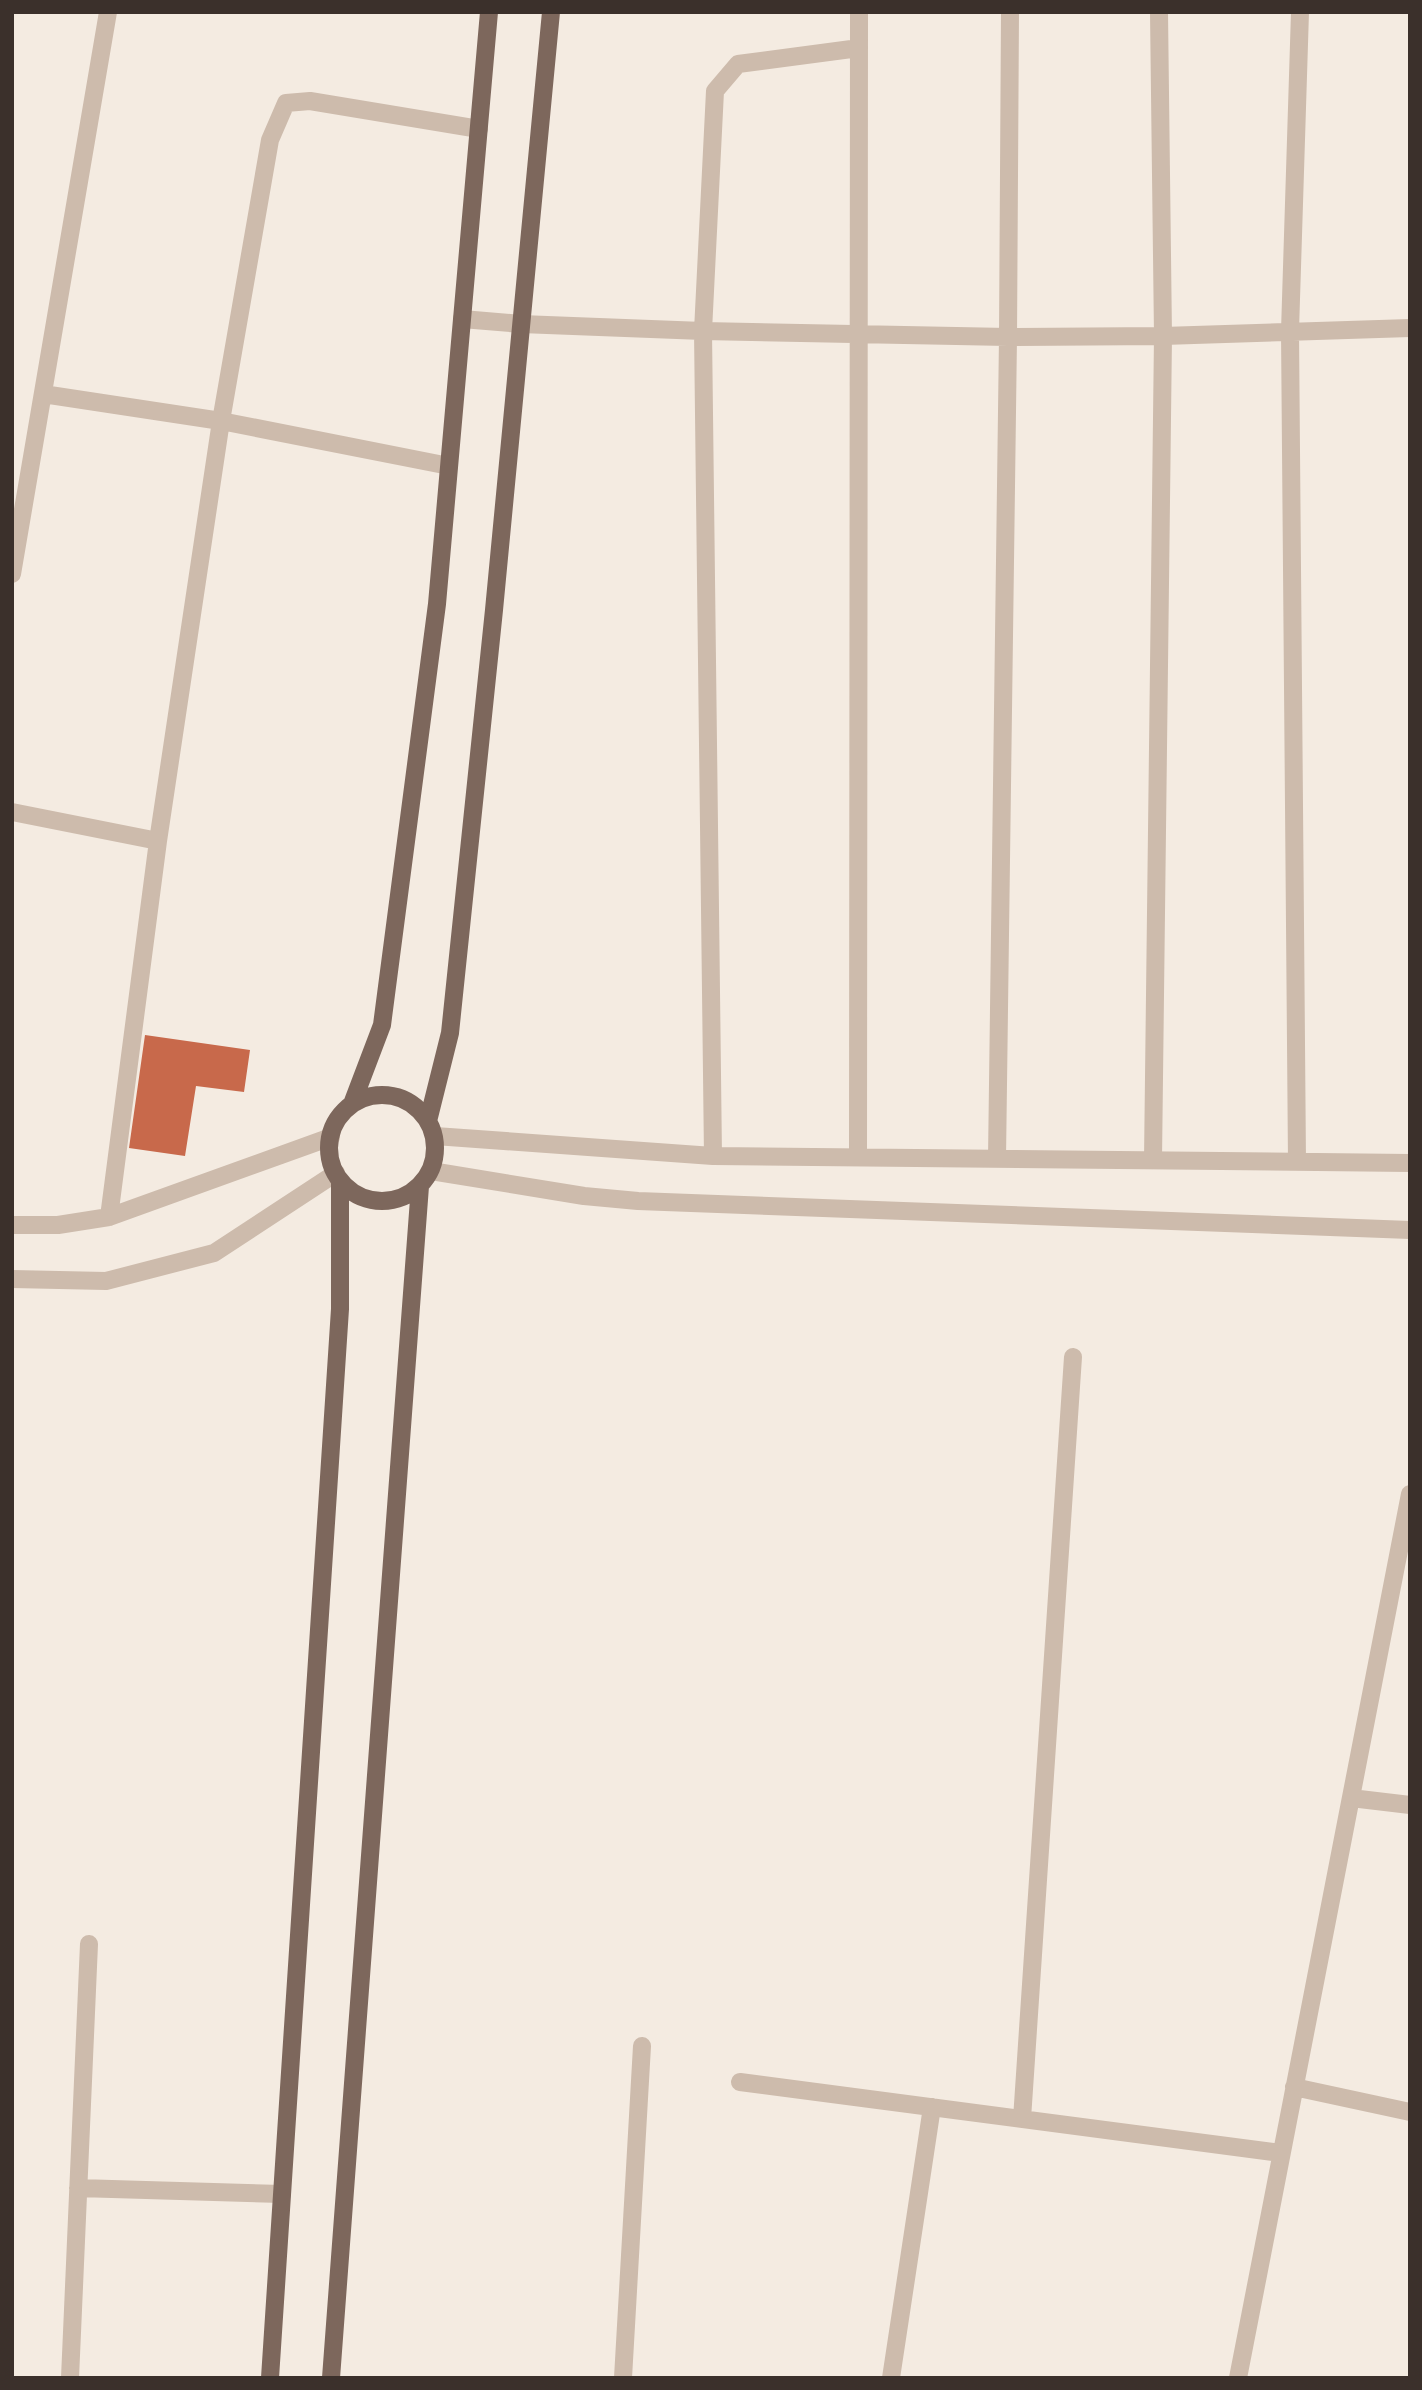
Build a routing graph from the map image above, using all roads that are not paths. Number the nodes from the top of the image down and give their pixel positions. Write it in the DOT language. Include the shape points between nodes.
graph roads {
  1 [pos="108,12"];
  2 [pos="489,12"];
  3 [pos="551,12"];
  4 [pos="859,12"];
  5 [pos="1010,12"];
  6 [pos="1159,12"];
  7 [pos="1300,12"];
  8 [pos="859,48"];
  9 [pos="479,129"];
  10 [pos="462,319"];
  11 [pos="521,324"];
  12 [pos="1410,328"];
  13 [pos="703,331"];
  14 [pos="1290,331"];
  15 [pos="859,334"];
  16 [pos="1163,336"];
  17 [pos="1008,337"];
  18 [pos="43,394"];
  19 [pos="221,421"];
  20 [pos="449,466"];
  21 [pos="12,575"];
  22 [pos="12,812"];
  23 [pos="158,841"];
  24 [pos="352,1104"];
  25 [pos="432,1128"];
  26 [pos="331,1137"];
  27 [pos="713,1156"];
  28 [pos="858,1157"];
  29 [pos="997,1158"];
  30 [pos="1153,1160"];
  31 [pos="1297,1161"];
  32 [pos="1410,1163"];
  33 [pos="338,1177"];
  34 [pos="425,1178"];
  35 [pos="108,1217"];
  36 [pos="12,1225"];
  37 [pos="1410,1230"];
  38 [pos="12,1279"];
  39 [pos="1073,1357"];
  40 [pos="1410,1494"];
  41 [pos="1351,1798"];
  42 [pos="1410,1805"];
  43 [pos="89,1944"];
  44 [pos="642,2046"];
  45 [pos="740,2082"];
  46 [pos="1294,2087"];
  47 [pos="932,2107"];
  48 [pos="1410,2112"];
  49 [pos="1022,2119"];
  50 [pos="1282,2153"];
  51 [pos="78,2188"];
  52 [pos="282,2194"];
  53 [pos="70,2378"];
  54 [pos="270,2378"];
  55 [pos="331,2378"];
  56 [pos="623,2378"];
  57 [pos="891,2378"];
  58 [pos="1238,2378"];
  1 -- 18 [label="street"];
  2 -- 9 [label="main road"];
  3 -- 11 [label="main road"];
  4 -- 8 [label="street"];
  5 -- 17 [label="street"];
  6 -- 16 [label="street"];
  7 -- 14 [label="street"];
  8 -- 13 [label="street" via="738,64 715,91"];
  8 -- 15 [label="street"];
  9 -- 10 [label="main road"];
  9 -- 19 [label="street" via="310,101 286,103 270,140"];
  10 -- 11 [label="street"];
  10 -- 20 [label="main road"];
  11 -- 13 [label="street"];
  11 -- 25 [label="main road" via="450,1033"];
  12 -- 14 [label="street"];
  13 -- 15 [label="street"];
  13 -- 27 [label="street"];
  14 -- 16 [label="street"];
  14 -- 31 [label="street"];
  15 -- 17 [label="street"];
  15 -- 28 [label="street"];
  16 -- 17 [label="street"];
  16 -- 30 [label="street"];
  17 -- 29 [label="street"];
  18 -- 19 [label="street"];
  18 -- 21 [label="street"];
  19 -- 20 [label="street"];
  19 -- 23 [label="street"];
  20 -- 24 [label="main road" via="437,604 382,1026"];
  22 -- 23 [label="street"];
  23 -- 35 [label="street"];
  24 -- 25 [label="main road" via="386,1094 402,1098 417,1107"];
  24 -- 26 [label="main road" via="340,1115"];
  25 -- 27 [label="street"];
  25 -- 34 [label="main road"];
  26 -- 33 [label="main road" via="332,1165"];
  26 -- 35 [label="street"];
  27 -- 28 [label="street"];
  28 -- 29 [label="street"];
  29 -- 30 [label="street"];
  30 -- 31 [label="street"];
  31 -- 32 [label="street"];
  33 -- 34 [label="main road" via="354,1193 388,1201 406,1196"];
  33 -- 38 [label="street" via="214,1253 106,1281"];
  33 -- 52 [label="main road" via="340,1309"];
  34 -- 37 [label="street" via="638,1202"];
  34 -- 55 [label="main road"];
  35 -- 36 [label="street" via="58,1225"];
  39 -- 49 [label="street"];
  40 -- 41 [label="street"];
  41 -- 42 [label="street"];
  41 -- 46 [label="street"];
  43 -- 51 [label="street"];
  44 -- 56 [label="street"];
  45 -- 47 [label="street"];
  46 -- 48 [label="street"];
  46 -- 50 [label="street"];
  47 -- 49 [label="street"];
  47 -- 57 [label="street"];
  49 -- 50 [label="street"];
  50 -- 58 [label="street"];
  51 -- 52 [label="street"];
  51 -- 53 [label="street"];
  52 -- 54 [label="main road"];
}
